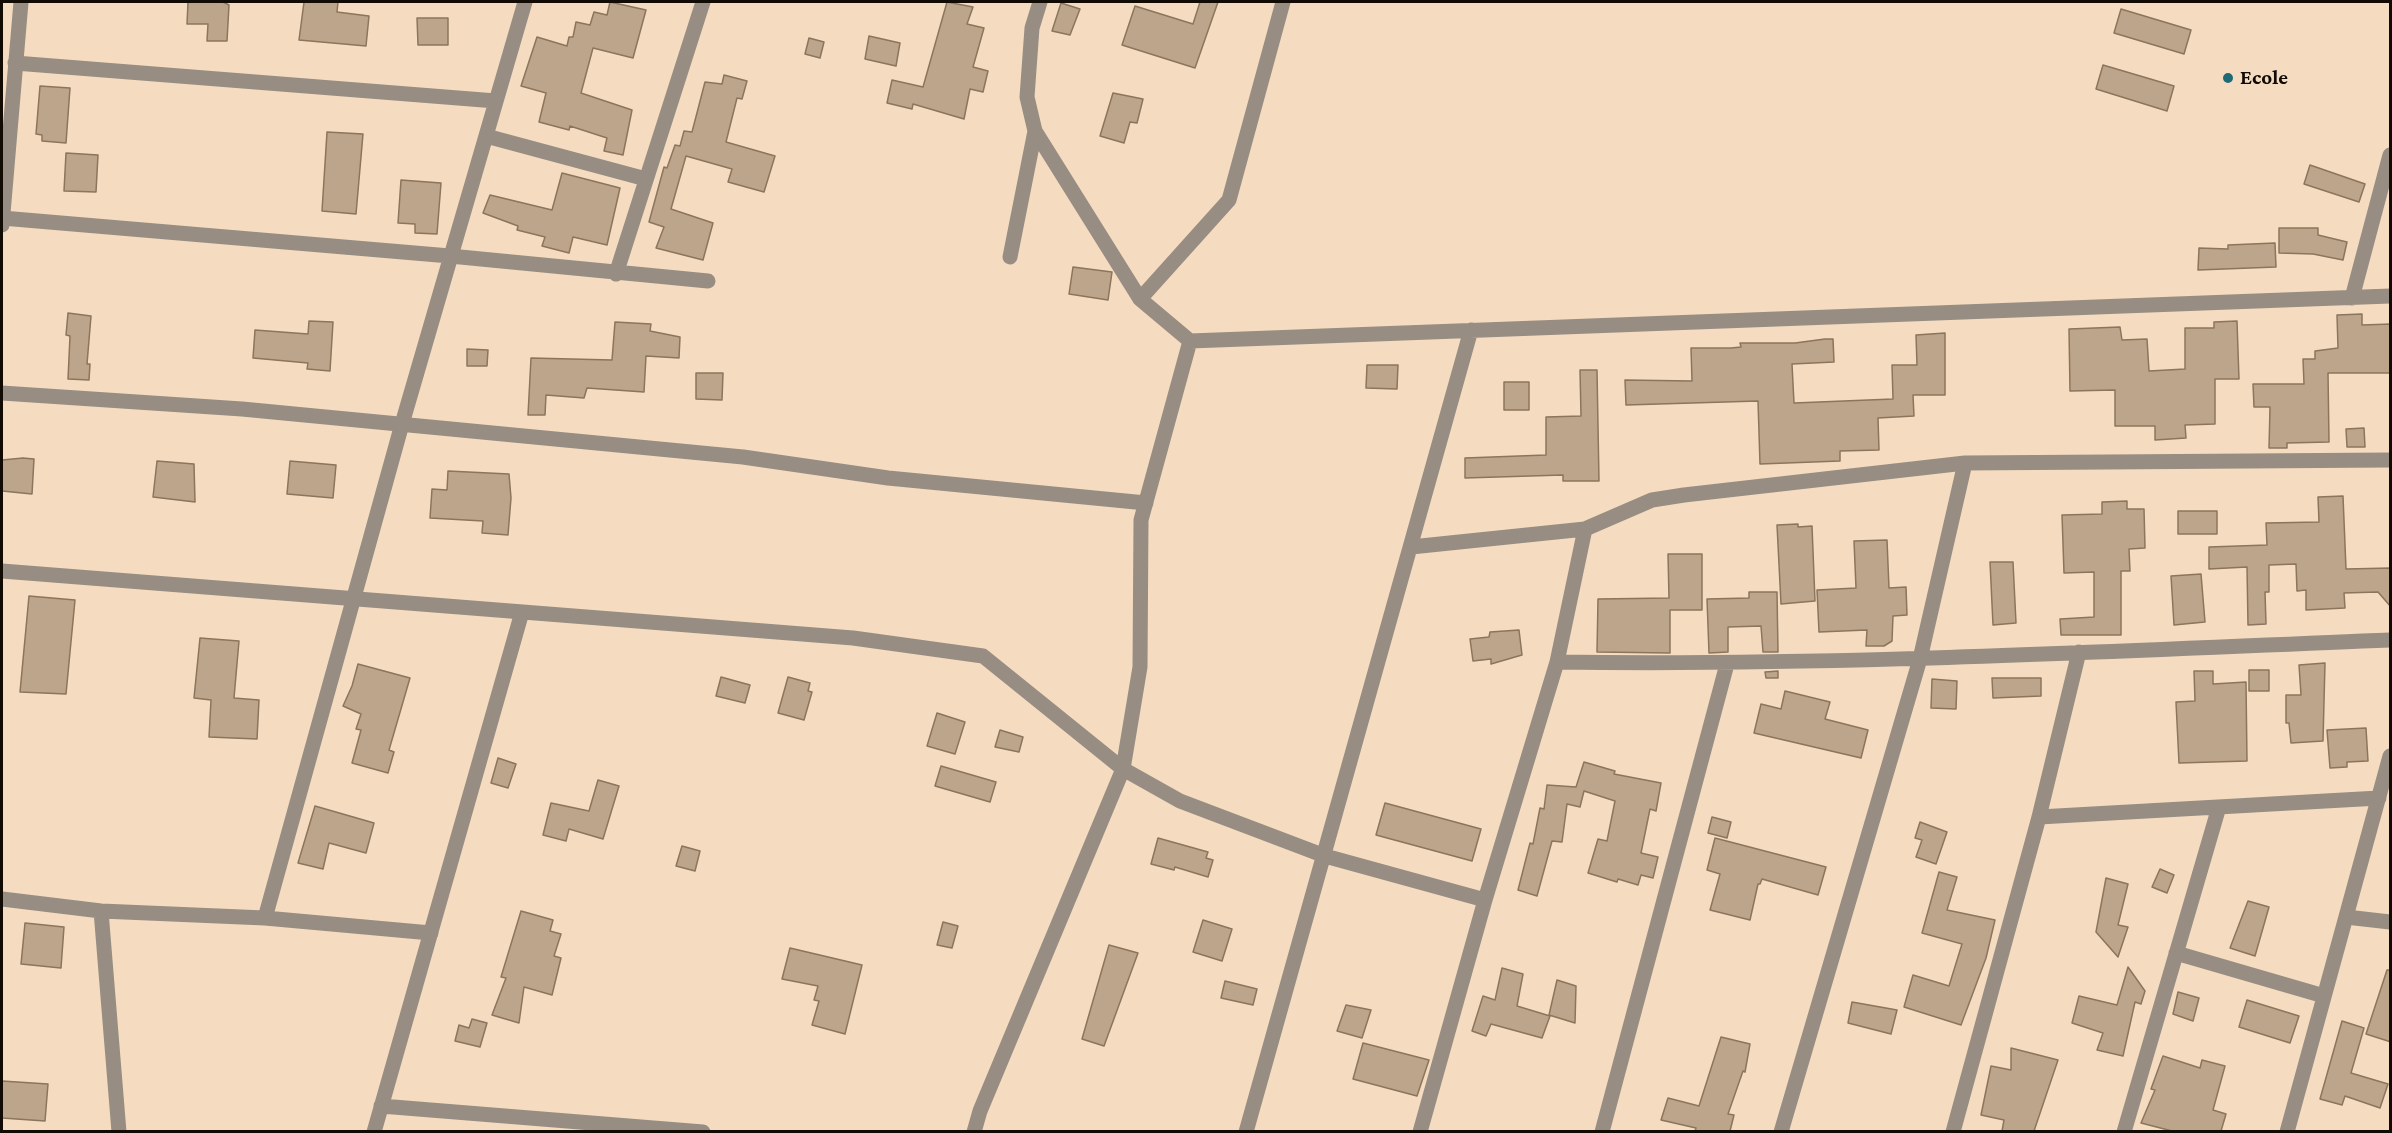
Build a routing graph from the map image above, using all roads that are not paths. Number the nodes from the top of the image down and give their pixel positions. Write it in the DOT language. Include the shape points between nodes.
graph roads {
  1 [pos="21,2"];
  2 [pos="525,2"];
  3 [pos="703,2"];
  4 [pos="1040,2"];
  5 [pos="1283,2"];
  6 [pos="15,63"];
  7 [pos="496,101"];
  8 [pos="1035,131"];
  9 [pos="486,136"];
  10 [pos="2391,155"];
  11 [pos="646,179"];
  12 [pos="2,218"];
  13 [pos="2,225"];
  14 [pos="450,256"];
  15 [pos="1010,257"];
  16 [pos="616,274"];
  17 [pos="708,281"];
  18 [pos="2391,296"];
  19 [pos="2352,297"];
  20 [pos="1140,299"];
  21 [pos="1471,330"];
  22 [pos="1190,341"];
  23 [pos="2,393"];
  24 [pos="402,424"];
  25 [pos="2391,460"];
  26 [pos="1965,463"];
  27 [pos="1146,503"];
  28 [pos="1585,529"];
  29 [pos="1411,547"];
  30 [pos="2,571"];
  31 [pos="353,598"];
  32 [pos="522,612"];
  33 [pos="2391,640"];
  34 [pos="2079,652"];
  35 [pos="1920,659"];
  36 [pos="1557,662"];
  37 [pos="1726,664"];
  38 [pos="2391,756"];
  39 [pos="1123,769"];
  40 [pos="2379,798"];
  41 [pos="2219,807"];
  42 [pos="2039,817"];
  43 [pos="1325,856"];
  44 [pos="2,898"];
  45 [pos="1485,900"];
  46 [pos="101,911"];
  47 [pos="2346,917"];
  48 [pos="265,918"];
  49 [pos="2391,922"];
  50 [pos="431,933"];
  51 [pos="2176,953"];
  52 [pos="2324,996"];
  53 [pos="381,1106"];
  54 [pos="119,1131"];
  55 [pos="374,1131"];
  56 [pos="703,1131"];
  57 [pos="974,1131"];
  58 [pos="1246,1131"];
  59 [pos="1420,1131"];
  60 [pos="1602,1131"];
  61 [pos="1781,1131"];
  62 [pos="1953,1131"];
  63 [pos="2124,1131"];
  64 [pos="2287,1131"];
  1 -- 6 [label="street"];
  2 -- 7 [label="street"];
  3 -- 11 [label="street"];
  4 -- 8 [label="street" via="1032,28 1027,97"];
  5 -- 20 [label="street" via="1229,200"];
  6 -- 7 [label="street"];
  6 -- 12 [label="street"];
  7 -- 9 [label="street"];
  8 -- 15 [label="street"];
  8 -- 20 [label="street"];
  9 -- 11 [label="street"];
  9 -- 14 [label="street"];
  10 -- 19 [label="street"];
  11 -- 16 [label="street"];
  12 -- 13 [label="street"];
  12 -- 14 [label="street"];
  14 -- 16 [label="street"];
  14 -- 24 [label="street"];
  16 -- 17 [label="street"];
  18 -- 19 [label="street"];
  19 -- 21 [label="street"];
  20 -- 22 [label="street"];
  21 -- 22 [label="street"];
  21 -- 29 [label="street"];
  22 -- 27 [label="street"];
  23 -- 24 [label="street"];
  24 -- 27 [label="street" via="743,457 888,478"];
  24 -- 31 [label="street"];
  25 -- 26 [label="street"];
  26 -- 28 [label="street" via="1652,500"];
  26 -- 35 [label="street"];
  27 -- 39 [label="street" via="1141,520 1140,667"];
  28 -- 29 [label="street"];
  28 -- 36 [label="street"];
  29 -- 43 [label="street"];
  30 -- 31 [label="street"];
  31 -- 32 [label="street"];
  31 -- 48 [label="street"];
  32 -- 39 [label="street" via="853,638 983,656"];
  32 -- 50 [label="street"];
  33 -- 34 [label="street"];
  34 -- 35 [label="street"];
  34 -- 42 [label="street"];
  35 -- 37 [label="street"];
  35 -- 61 [label="street"];
  36 -- 37 [label="street"];
  36 -- 45 [label="street"];
  37 -- 60 [label="street"];
  38 -- 40 [label="street"];
  39 -- 43 [label="street" via="1180,801"];
  39 -- 57 [label="street"];
  40 -- 41 [label="street"];
  40 -- 47 [label="street"];
  41 -- 42 [label="street"];
  41 -- 51 [label="street"];
  42 -- 62 [label="street"];
  43 -- 45 [label="street"];
  43 -- 58 [label="street"];
  44 -- 46 [label="street"];
  45 -- 59 [label="street"];
  46 -- 48 [label="street"];
  46 -- 54 [label="street"];
  47 -- 49 [label="street"];
  47 -- 52 [label="street"];
  48 -- 50 [label="street"];
  50 -- 53 [label="street"];
  51 -- 52 [label="street"];
  51 -- 63 [label="street"];
  52 -- 64 [label="street"];
  53 -- 55 [label="street"];
  53 -- 56 [label="street"];
}
